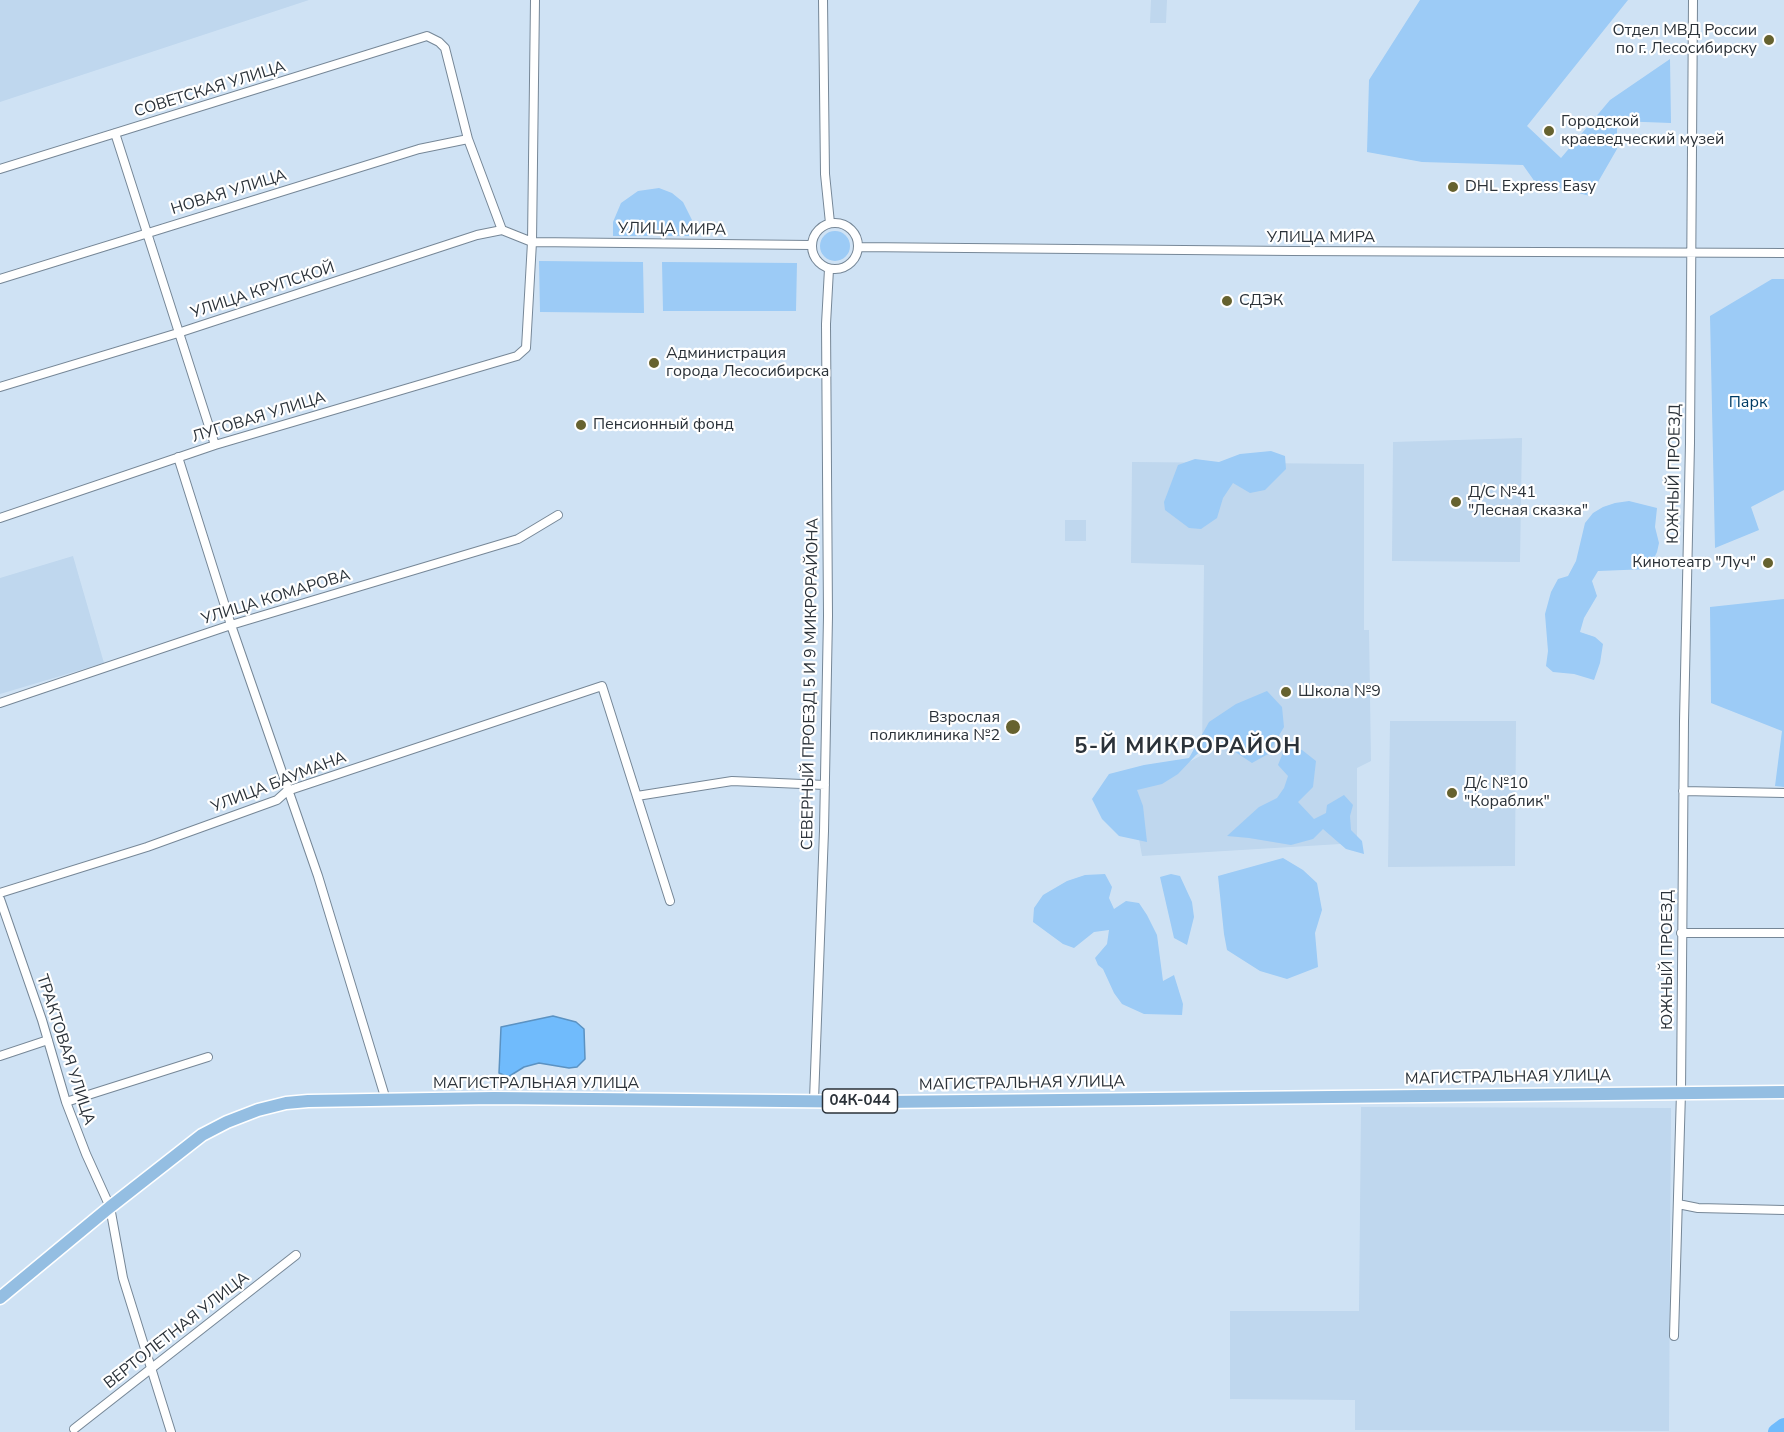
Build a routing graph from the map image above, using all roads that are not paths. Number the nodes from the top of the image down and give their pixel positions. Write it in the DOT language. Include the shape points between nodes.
graph roads {
  1 [pos="535,0"];
  2 [pos="823,0"];
  3 [pos="1693,0"];
  4 [pos="115,133"];
  5 [pos="468,139"];
  6 [pos="0,169"];
  7 [pos="830,223"];
  8 [pos="502,230"];
  9 [pos="147,233"];
  10 [pos="532,242"];
  11 [pos="811,245"];
  12 [pos="858,247"];
  13 [pos="1690,251"];
  14 [pos="1784,253"];
  15 [pos="829,269"];
  16 [pos="0,279"];
  17 [pos="178,333"];
  18 [pos="0,387"];
  19 [pos="216,445"];
  20 [pos="178,457"];
  21 [pos="558,515"];
  22 [pos="0,518"];
  23 [pos="231,625"];
  24 [pos="0,703"];
  25 [pos="825,785"];
  26 [pos="1683,790"];
  27 [pos="287,791"];
  28 [pos="1784,793"];
  29 [pos="638,796"];
  30 [pos="0,893"];
  31 [pos="0,899"];
  32 [pos="670,901"];
  33 [pos="1681,933"];
  34 [pos="1784,933"];
  35 [pos="48,1040"];
  36 [pos="0,1056"];
  37 [pos="208,1057"];
  38 [pos="1681,1092"];
  39 [pos="1784,1092"];
  40 [pos="386,1100"];
  41 [pos="814,1100"];
  42 [pos="66,1102"];
  43 [pos="1678,1204"];
  44 [pos="110,1207"];
  45 [pos="1784,1210"];
  46 [pos="296,1255"];
  47 [pos="0,1298"];
  48 [pos="1674,1336"];
  49 [pos="152,1368"];
  50 [pos="74,1429"];
  51 [pos="171,1432"];
  1 -- 10 [label="street"];
  2 -- 7 [label="street" via="825,174"];
  3 -- 13 [label="street, ЮЖНЫЙ ПРОЕЗД"];
  4 -- 5 [label="street, СОВЕТСКАЯ УЛИЦА" via="427,36 445,48"];
  4 -- 6 [label="street, СОВЕТСКАЯ УЛИЦА"];
  4 -- 9 [label="street"];
  5 -- 8 [label="street"];
  5 -- 9 [label="street, НОВАЯ УЛИЦА" via="419,149"];
  7 -- 11 [label="street" via="817,231"];
  7 -- 12 [label="street" via="851,230"];
  8 -- 10 [label="street"];
  8 -- 17 [label="street, УЛИЦА КРУПСКОЙ"];
  9 -- 16 [label="street, НОВАЯ УЛИЦА"];
  9 -- 17 [label="street"];
  10 -- 11 [label="street, УЛИЦА МИРА"];
  10 -- 19 [label="street, ЛУГОВАЯ УЛИЦА" via="526,348 517,356"];
  11 -- 15 [label="street" via="816,260"];
  12 -- 13 [label="street, УЛИЦА МИРА"];
  12 -- 15 [label="street" via="849,265"];
  13 -- 14 [label="street, УЛИЦА МИРА"];
  13 -- 26 [label="street, ЮЖНЫЙ ПРОЕЗД"];
  15 -- 25 [label="street, СЕВЕРНЫЙ ПРОЕЗД 5 И 9 МИКРОРАЙОНА"];
  17 -- 18 [label="street, УЛИЦА КРУПСКОЙ"];
  17 -- 19 [label="street"];
  19 -- 20 [label="street, ЛУГОВАЯ УЛИЦА"];
  20 -- 22 [label="street, ЛУГОВАЯ УЛИЦА"];
  20 -- 23 [label="street"];
  21 -- 23 [label="street, УЛИЦА КОМАРОВА" via="518,539"];
  23 -- 24 [label="street, УЛИЦА КОМАРОВА"];
  23 -- 27 [label="street"];
  25 -- 29 [label="street" via="732,781"];
  25 -- 41 [label="street, СЕВЕРНЫЙ ПРОЕЗД 5 И 9 МИКРОРАЙОНА"];
  26 -- 28 [label="street"];
  26 -- 33 [label="street, ЮЖНЫЙ ПРОЕЗД"];
  27 -- 29 [label="street, УЛИЦА БАУМАНА" via="602,687"];
  27 -- 30 [label="street, УЛИЦА БАУМАНА" via="277,800 147,847"];
  27 -- 40 [label="street" via="318,876"];
  29 -- 32 [label="street"];
  31 -- 35 [label="street, ТРАКТОВАЯ УЛИЦА"];
  33 -- 34 [label="street"];
  33 -- 38 [label="street, ЮЖНЫЙ ПРОЕЗД"];
  35 -- 36 [label="street"];
  35 -- 42 [label="street, ТРАКТОВАЯ УЛИЦА"];
  37 -- 42 [label="street"];
  38 -- 39 [label="main road, МАГИСТРАЛЬНАЯ УЛИЦА / 04К-044"];
  38 -- 41 [label="main road, МАГИСТРАЛЬНАЯ УЛИЦА / 04К-044"];
  38 -- 43 [label="street, ЮЖНЫЙ ПРОЕЗД"];
  40 -- 41 [label="main road, МАГИСТРАЛЬНАЯ УЛИЦА / 04К-044"];
  40 -- 44 [label="main road, МАГИСТРАЛЬНАЯ УЛИЦА / 04К-044" via="286,1103 226,1122 202,1135"];
  42 -- 44 [label="street, ТРАКТОВАЯ УЛИЦА"];
  43 -- 45 [label="street"];
  43 -- 48 [label="street, ЮЖНЫЙ ПРОЕЗД"];
  44 -- 47 [label="main road, МАГИСТРАЛЬНАЯ УЛИЦА / 04К-044"];
  44 -- 49 [label="street, ТРАКТОВАЯ УЛИЦА" via="123,1278"];
  46 -- 49 [label="street, ВЕРТОЛЕТНАЯ УЛИЦА"];
  49 -- 50 [label="street, ВЕРТОЛЕТНАЯ УЛИЦА"];
  49 -- 51 [label="street, ТРАКТОВАЯ УЛИЦА"];
}
